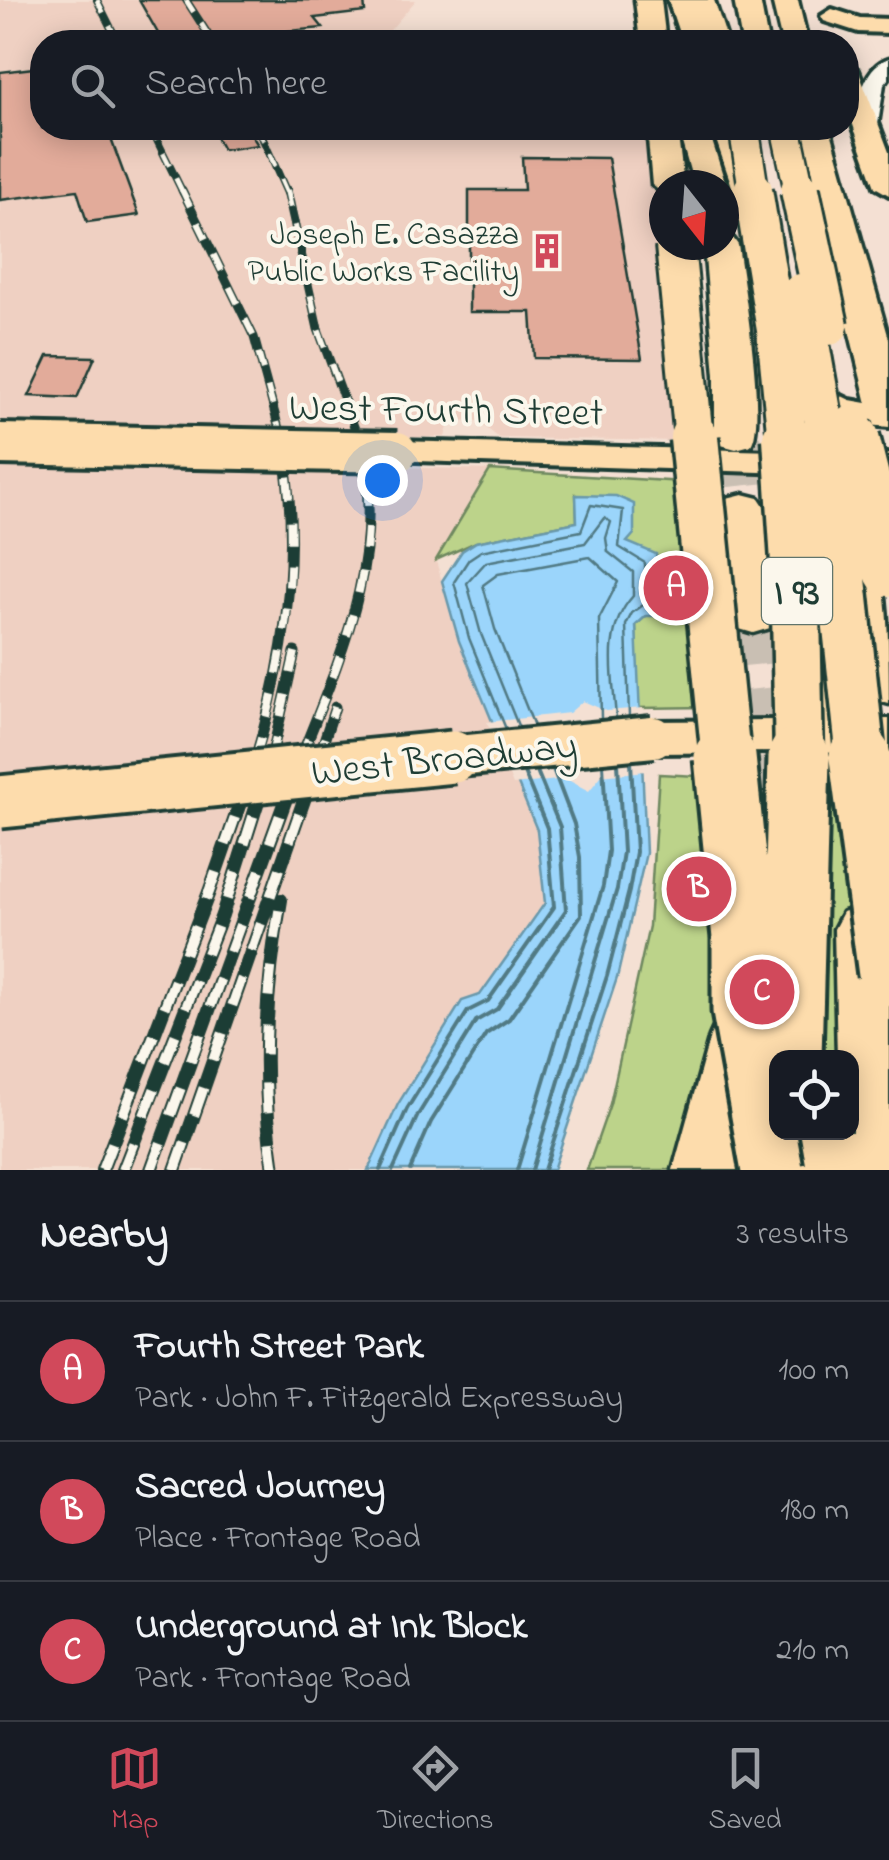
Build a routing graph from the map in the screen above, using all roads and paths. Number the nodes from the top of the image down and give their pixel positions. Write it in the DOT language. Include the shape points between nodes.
graph roads {
  1 [pos="648,0"];
  2 [pos="679,0"];
  3 [pos="701,0"];
  4 [pos="726,0"];
  5 [pos="746,0"];
  6 [pos="760,0"];
  7 [pos="785,0"];
  8 [pos="831,8"];
  9 [pos="889,26"];
  10 [pos="654,30"];
  11 [pos="689,30"];
  12 [pos="711,30"];
  13 [pos="730,30"];
  14 [pos="752,30"];
  15 [pos="766,30"];
  16 [pos="792,30"];
  17 [pos="889,41"];
  18 [pos="889,64"];
  19 [pos="859,70"];
  20 [pos="859,112"];
  21 [pos="866,132"];
  22 [pos="663,140"];
  23 [pos="690,140"];
  24 [pos="694,140"];
  25 [pos="728,140"];
  26 [pos="746,140"];
  27 [pos="771,140"];
  28 [pos="789,140"];
  29 [pos="818,140"];
  30 [pos="666,170"];
  31 [pos="691,170"];
  32 [pos="705,170"];
  33 [pos="889,187"];
  34 [pos="676,260"];
  35 [pos="701,260"];
  36 [pos="723,260"];
  37 [pos="852,274"];
  38 [pos="889,319"];
  39 [pos="787,376"];
  40 [pos="889,414"];
  41 [pos="0,444"];
  42 [pos="889,464"];
  43 [pos="807,465"];
  44 [pos="743,506"];
  45 [pos="808,555"];
  46 [pos="889,572"];
  47 [pos="753,617"];
  48 [pos="889,687"];
  49 [pos="845,735"];
  50 [pos="0,802"];
  51 [pos="889,865"];
  52 [pos="743,938"];
  53 [pos="889,974"];
  54 [pos="772,1046"];
  55 [pos="787,1140"];
  56 [pos="802,1140"];
  57 [pos="670,1170"];
  58 [pos="708,1170"];
  59 [pos="772,1170"];
  60 [pos="785,1170"];
  61 [pos="811,1170"];
  62 [pos="868,1170"];
  1 -- 10 [label="highway"];
  2 -- 11 [label="main road"];
  3 -- 12 [label="highway"];
  4 -- 13 [label="highway"];
  5 -- 14 [label="highway"];
  6 -- 15 [label="highway"];
  7 -- 16 [label="highway"];
  8 -- 9 [label="main road" via="858,25"];
  17 -- 19 [label="main road"];
  18 -- 21 [label="main road" via="873,88"];
  20 -- 21 [label="main road"];
  21 -- 33 [label="main road"];
  22 -- 30 [label="highway"];
  23 -- 31 [label="highway"];
  24 -- 32 [label="highway"];
  25 -- 39 [label="main road" via="770,254"];
  26 -- 43 [label="highway, I 93, bridge" via="779,362"];
  27 -- 43 [label="highway, bridge"];
  28 -- 46 [label="highway, bridge"];
  29 -- 37 [label="highway"];
  34 -- 52 [label="highway, bridge"];
  35 -- 36 [label="highway" via="734,419 736,374"];
  37 -- 38 [label="highway"];
  37 -- 40 [label="highway"];
  39 -- 40 [label="main road" via="824,402"];
  39 -- 43 [label="main road"];
  41 -- 43 [label="main road, West Fourth Street, bridge"];
  42 -- 43 [label="main road, West Fourth Street"];
  43 -- 45 [label="main road"];
  43 -- 48 [label="highway" via="850,523"];
  43 -- 53 [label="highway, bridge" via="833,522"];
  43 -- 54 [label="highway, I 93, bridge" via="800,727"];
  44 -- 47 [label="highway"];
  45 -- 49 [label="highway"];
  49 -- 50 [label="main road, West Broadway, bridge" via="653,737"];
  49 -- 51 [label="highway"];
  49 -- 54 [label="main road" via="805,776 784,886"];
  49 -- 62 [label="highway" via="870,1035"];
  52 -- 54 [label="highway" via="768,1007"];
  52 -- 59 [label="highway, bridge" via="742,1010"];
  54 -- 57 [label="main road" via="714,1098"];
  54 -- 58 [label="highway"];
  55 -- 60 [label="highway"];
  56 -- 61 [label="highway"];
}
